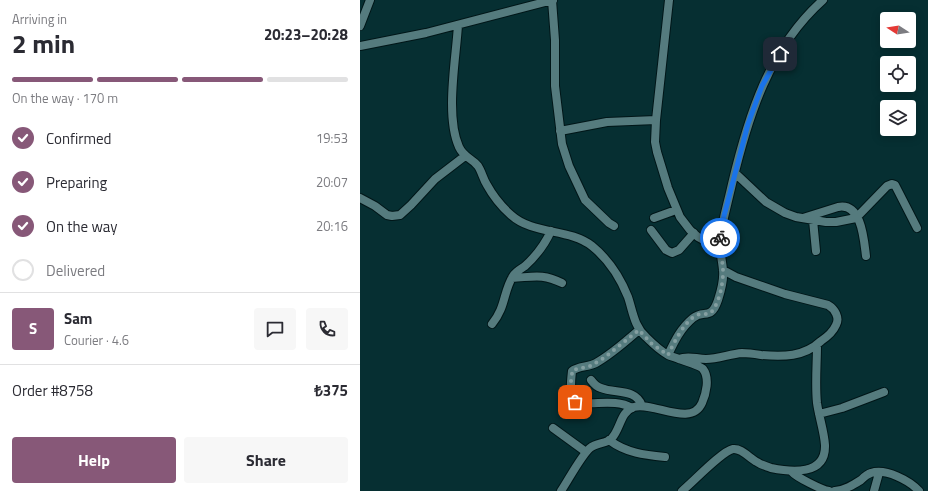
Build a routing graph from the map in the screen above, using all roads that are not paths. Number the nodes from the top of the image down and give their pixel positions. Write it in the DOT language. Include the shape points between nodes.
graph roads {
  1 [pos="370,0"];
  2 [pos="552,0"];
  3 [pos="669,0"];
  4 [pos="823,0"];
  5 [pos="458,25"];
  6 [pos="360,26"];
  7 [pos="360,46"];
  8 [pos="656,120"];
  9 [pos="560,132"];
  10 [pos="465,156"];
  11 [pos="735,173"];
  12 [pos="360,198"];
  13 [pos="676,210"];
  14 [pos="857,217"];
  15 [pos="654,218"];
  16 [pos="802,218"];
  17 [pos="814,220"];
  18 [pos="614,226"];
  19 [pos="917,228"];
  20 [pos="651,230"];
  21 [pos="551,231"];
  22 [pos="694,233"];
  23 [pos="720,249"];
  24 [pos="816,251"];
  25 [pos="866,256"];
  26 [pos="723,270"];
  27 [pos="512,278"];
  28 [pos="562,283"];
  29 [pos="492,324"];
  30 [pos="639,330"];
  31 [pos="817,345"];
  32 [pos="668,355"];
  33 [pos="679,359"];
  34 [pos="591,380"];
  35 [pos="884,392"];
  36 [pos="642,406"];
  37 [pos="632,408"];
  38 [pos="819,414"];
  39 [pos="552,428"];
  40 [pos="609,440"];
  41 [pos="586,452"];
  42 [pos="665,457"];
  43 [pos="792,471"];
  44 [pos="879,473"];
  45 [pos="816,489"];
  46 [pos="563,490"];
  47 [pos="682,491"];
  48 [pos="829,491"];
  49 [pos="835,491"];
  50 [pos="874,491"];
  51 [pos="919,491"];
  1 -- 6 [label="street"];
  2 -- 5 [label="street"];
  2 -- 9 [label="street" via="555,86"];
  3 -- 8 [label="street"];
  4 -- 11 [label="street" via="787,42 762,86 748,124"];
  5 -- 7 [label="street"];
  5 -- 10 [label="street" via="452,115 456,138"];
  8 -- 9 [label="street" via="608,122"];
  8 -- 13 [label="street" via="657,152"];
  9 -- 18 [label="street" via="569,166 585,200"];
  10 -- 12 [label="street" via="435,179 400,214 389,216"];
  10 -- 21 [label="street" via="478,166 494,196 511,215 524,224"];
  11 -- 16 [label="street" via="766,202"];
  11 -- 23 [label="street" via="724,216"];
  13 -- 15 [label="street"];
  13 -- 22 [label="street"];
  14 -- 16 [label="street" via="849,207 842,206"];
  14 -- 17 [label="street" via="836,222"];
  14 -- 19 [label="street" via="886,186 892,184"];
  14 -- 25 [label="street" via="861,225"];
  16 -- 17 [label="street"];
  17 -- 24 [label="street"];
  20 -- 22 [label="street" via="666,250 672,253 679,250"];
  21 -- 27 [label="street" via="540,248"];
  21 -- 30 [label="street" via="585,242 611,265 628,297"];
  22 -- 23 [label="street"];
  23 -- 26 [label="street"];
  26 -- 31 [label="street" via="785,294 831,307 837,315 837,324"];
  26 -- 32 [label="street" via="720,293 714,308 710,313 695,316 680,332"];
  27 -- 28 [label="street" via="545,276"];
  27 -- 29 [label="street" via="502,308"];
  30 -- 32 [label="street" via="652,344"];
  30 -- 37 [label="street" via="604,358 572,372 572,398 575,402 616,403"];
  31 -- 33 [label="street" via="794,355 741,353 705,359"];
  31 -- 38 [label="street"];
  32 -- 33 [label="street"];
  33 -- 36 [label="street" via="703,369 706,381 701,405 688,414"];
  34 -- 36 [label="street" via="601,388 635,397"];
  35 -- 38 [label="street"];
  36 -- 37 [label="street"];
  37 -- 40 [label="street" via="624,415"];
  38 -- 43 [label="street" via="824,441 823,455 813,468 807,471"];
  39 -- 41 [label="street"];
  40 -- 41 [label="street" via="595,444"];
  40 -- 42 [label="street" via="637,453"];
  41 -- 46 [label="street"];
  43 -- 45 [label="street"];
  43 -- 47 [label="street" via="762,465 734,449 703,470"];
  44 -- 49 [label="street" via="872,473 845,489"];
  44 -- 50 [label="street"];
  44 -- 51 [label="street" via="902,478"];
  45 -- 48 [label="street"];
}
